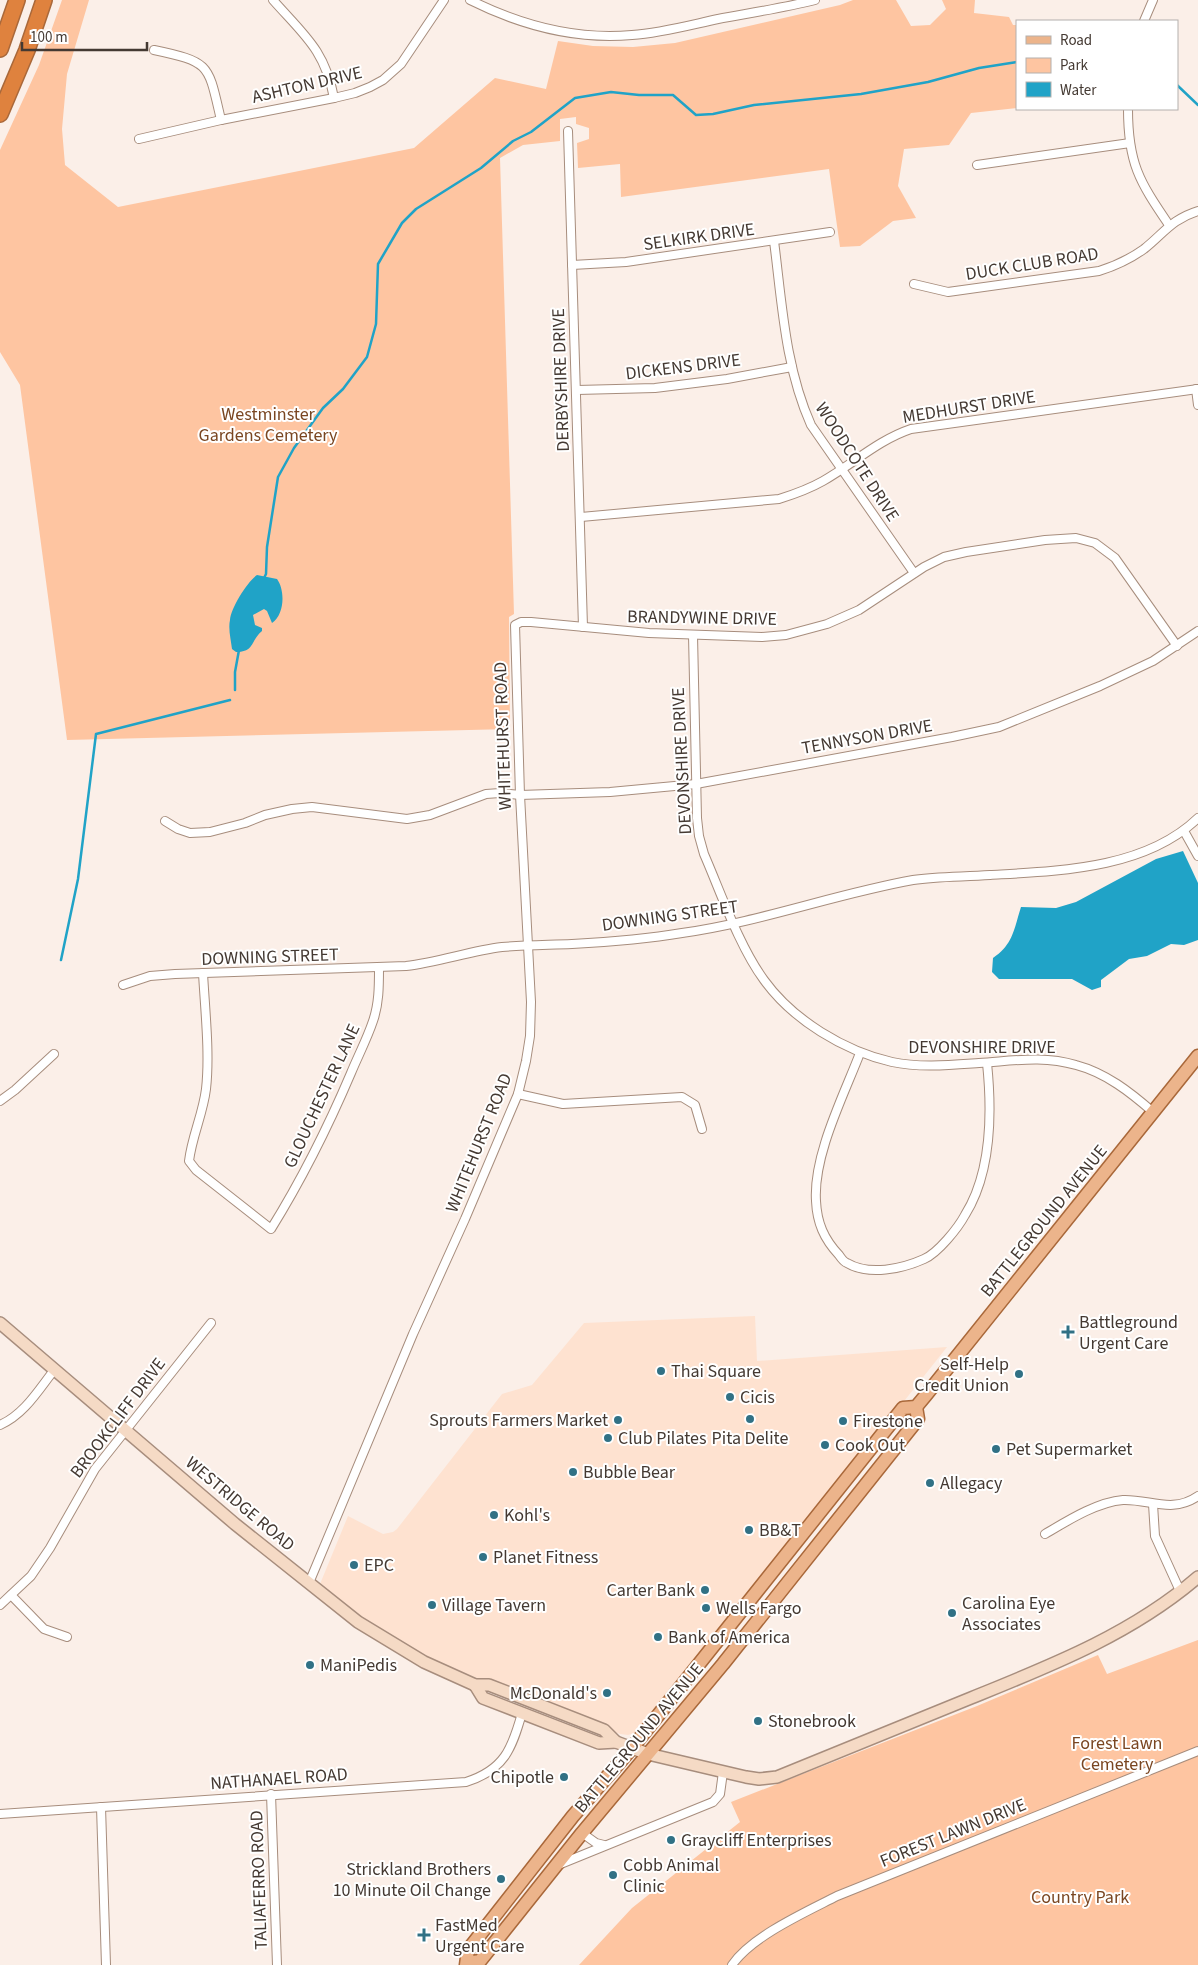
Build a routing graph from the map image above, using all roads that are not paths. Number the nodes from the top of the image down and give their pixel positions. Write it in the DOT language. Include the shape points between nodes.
graph roads {
  1 [pos="17,0"];
  2 [pos="44,0"];
  3 [pos="273,0"];
  4 [pos="444,0"];
  5 [pos="470,0"];
  6 [pos="815,0"];
  7 [pos="1153,0"];
  8 [pos="1144,20"];
  9 [pos="0,49"];
  10 [pos="154,50"];
  11 [pos="334,98"];
  12 [pos="1128,110"];
  13 [pos="0,114"];
  14 [pos="221,120"];
  15 [pos="568,131"];
  16 [pos="138,139"];
  17 [pos="1130,143"];
  18 [pos="977,165"];
  19 [pos="1198,211"];
  20 [pos="1169,225"];
  21 [pos="830,232"];
  22 [pos="774,241"];
  23 [pos="572,265"];
  24 [pos="914,284"];
  25 [pos="792,367"];
  26 [pos="1197,389"];
  27 [pos="576,390"];
  28 [pos="1198,405"];
  29 [pos="842,469"];
  30 [pos="581,518"];
  31 [pos="914,573"];
  32 [pos="515,624"];
  33 [pos="583,627"];
  34 [pos="1198,631"];
  35 [pos="693,635"];
  36 [pos="1177,646"];
  37 [pos="696,784"];
  38 [pos="520,795"];
  39 [pos="1198,818"];
  40 [pos="165,821"];
  41 [pos="1184,831"];
  42 [pos="1198,856"];
  43 [pos="734,924"];
  44 [pos="528,946"];
  45 [pos="379,968"];
  46 [pos="203,973"];
  47 [pos="123,985"];
  48 [pos="860,1053"];
  49 [pos="54,1054"];
  50 [pos="1198,1056"];
  51 [pos="987,1063"];
  52 [pos="518,1094"];
  53 [pos="0,1101"];
  54 [pos="1153,1112"];
  55 [pos="702,1129"];
  56 [pos="210,1322"];
  57 [pos="0,1323"];
  58 [pos="55,1369"];
  59 [pos="916,1407"];
  60 [pos="0,1425"];
  61 [pos="124,1430"];
  62 [pos="1198,1496"];
  63 [pos="1153,1504"];
  64 [pos="814,1518"];
  65 [pos="1045,1534"];
  66 [pos="803,1563"];
  67 [pos="1196,1582"];
  68 [pos="309,1583"];
  69 [pos="1180,1591"];
  70 [pos="12,1596"];
  71 [pos="0,1605"];
  72 [pos="67,1637"];
  73 [pos="475,1685"];
  74 [pos="522,1713"];
  75 [pos="616,1742"];
  76 [pos="632,1748"];
  77 [pos="1198,1750"];
  78 [pos="648,1754"];
  79 [pos="723,1772"];
  80 [pos="271,1794"];
  81 [pos="100,1807"];
  82 [pos="0,1814"];
  83 [pos="582,1833"];
  84 [pos="604,1845"];
  85 [pos="557,1865"];
  86 [pos="466,1964"];
  87 [pos="106,1965"];
  88 [pos="277,1965"];
  89 [pos="732,1965"];
  1 -- 9 [label="highway"];
  2 -- 13 [label="highway"];
  3 -- 11 [label="street" via="315,47 326,68"];
  4 -- 11 [label="street, ASHTON DRIVE" via="393,73 363,90"];
  5 -- 6 [label="street" via="532,25 561,32 616,36 658,31"];
  7 -- 8 [label="street"];
  10 -- 14 [label="street" via="196,60 206,70 212,80"];
  11 -- 14 [label="street, ASHTON DRIVE"];
  12 -- 17 [label="street"];
  14 -- 16 [label="street, ASHTON DRIVE"];
  15 -- 23 [label="street, DERBYSHIRE DRIVE"];
  17 -- 18 [label="street"];
  17 -- 20 [label="street" via="1138,176"];
  19 -- 20 [label="street, DUCK CLUB ROAD"];
  20 -- 24 [label="street, DUCK CLUB ROAD" via="1134,256 1099,271 948,292"];
  21 -- 22 [label="street, SELKIRK DRIVE"];
  22 -- 23 [label="street, SELKIRK DRIVE" via="626,262"];
  22 -- 25 [label="street, WOODCOTE DRIVE"];
  23 -- 27 [label="street, DERBYSHIRE DRIVE"];
  25 -- 27 [label="street, DICKENS DRIVE" via="665,387"];
  25 -- 29 [label="street, WOODCOTE DRIVE" via="811,425"];
  26 -- 28 [label="street"];
  26 -- 29 [label="street, MEDHURST DRIVE" via="924,426 886,439"];
  27 -- 30 [label="street, DERBYSHIRE DRIVE"];
  29 -- 30 [label="street, MEDHURST DRIVE" via="810,488 779,499"];
  29 -- 31 [label="street, WOODCOTE DRIVE"];
  30 -- 33 [label="street, DERBYSHIRE DRIVE"];
  31 -- 35 [label="street, BRANDYWINE DRIVE" via="859,610 812,629 772,637"];
  31 -- 36 [label="street, BRANDYWINE DRIVE" via="944,557 966,552 1064,538 1085,540 1106,549 1115,558"];
  32 -- 33 [label="street, BRANDYWINE DRIVE" via="531,622"];
  32 -- 38 [label="street, WHITEHURST ROAD"];
  33 -- 35 [label="street, BRANDYWINE DRIVE"];
  34 -- 36 [label="street, TENNYSON DRIVE"];
  35 -- 37 [label="street, DEVONSHIRE DRIVE"];
  36 -- 37 [label="street, TENNYSON DRIVE" via="1144,665 999,727"];
  37 -- 38 [label="street, TENNYSON DRIVE" via="610,792"];
  37 -- 43 [label="street, DEVONSHIRE DRIVE" via="699,836"];
  38 -- 40 [label="street, TENNYSON DRIVE" via="486,794 430,815 407,819 312,807 265,815 210,832 190,832"];
  38 -- 44 [label="street, WHITEHURST ROAD"];
  39 -- 41 [label="street, DOWNING STREET"];
  41 -- 42 [label="street"];
  41 -- 43 [label="street, DOWNING STREET" via="1150,850 1097,865 919,879"];
  43 -- 44 [label="street, DOWNING STREET" via="681,934"];
  43 -- 48 [label="street, DEVONSHIRE DRIVE" via="764,980 779,998 819,1029"];
  44 -- 45 [label="street, DOWNING STREET" via="479,950 425,964"];
  44 -- 52 [label="street, WHITEHURST ROAD" via="530,1036"];
  45 -- 46 [label="street, DOWNING STREET"];
  45 -- 46 [label="street, GLOUCHESTER LANE" via="379,994 373,1021 307,1167 271,1228 196,1170 189,1161 206,1088"];
  46 -- 47 [label="street, DOWNING STREET" via="150,976"];
  48 -- 51 [label="street, DEVONSHIRE DRIVE" via="893,1062 917,1064"];
  48 -- 51 [label="street" via="824,1144 815,1200 818,1222 828,1243 847,1263 870,1270 894,1269 926,1258 966,1214 985,1158 990,1121"];
  49 -- 53 [label="street"];
  50 -- 54 [label="main road, BATTLEGROUND AVENUE"];
  51 -- 54 [label="street, DEVONSHIRE DRIVE" via="1047,1059 1077,1065 1112,1080"];
  52 -- 55 [label="street" via="563,1104 682,1097 695,1105"];
  52 -- 68 [label="street, WHITEHURST ROAD"];
  54 -- 59 [label="main road, BATTLEGROUND AVENUE"];
  56 -- 61 [label="street, BROOKCLIFF DRIVE"];
  57 -- 58 [label="main road, WESTRIDGE ROAD"];
  58 -- 60 [label="street" via="28,1403"];
  58 -- 61 [label="main road, WESTRIDGE ROAD"];
  59 -- 64 [label="main road, BATTLEGROUND AVENUE" via="903,1408"];
  59 -- 66 [label="main road, BATTLEGROUND AVENUE" via="918,1419"];
  61 -- 68 [label="main road, WESTRIDGE ROAD"];
  61 -- 70 [label="street, BROOKCLIFF DRIVE" via="95,1469 50,1548"];
  62 -- 63 [label="street" via="1170,1506"];
  63 -- 65 [label="street" via="1122,1500 1086,1510"];
  63 -- 69 [label="street" via="1155,1536"];
  64 -- 66 [label="main road" via="817,1533 804,1550"];
  64 -- 76 [label="main road, BATTLEGROUND AVENUE"];
  66 -- 78 [label="main road, BATTLEGROUND AVENUE"];
  67 -- 69 [label="main road, WESTRIDGE ROAD"];
  68 -- 73 [label="main road, WESTRIDGE ROAD" via="386,1640"];
  69 -- 79 [label="main road, WESTRIDGE ROAD" via="1154,1610 1082,1651 777,1777 759,1779"];
  70 -- 71 [label="street, BROOKCLIFF DRIVE"];
  70 -- 72 [label="street" via="44,1628"];
  73 -- 74 [label="main road, WESTRIDGE ROAD" via="483,1698"];
  73 -- 75 [label="main road, WESTRIDGE ROAD" via="489,1685 604,1730"];
  74 -- 75 [label="main road, WESTRIDGE ROAD" via="599,1743"];
  74 -- 80 [label="street, NATHANAEL ROAD" via="502,1761 485,1775 466,1782"];
  75 -- 76 [label="main road, WESTRIDGE ROAD"];
  76 -- 78 [label="main road, WESTRIDGE ROAD"];
  76 -- 86 [label="main road, BATTLEGROUND AVENUE" via="573,1816 468,1950"];
  77 -- 89 [label="street, FOREST LAWN DRIVE" via="837,1896 795,1917 750,1946"];
  78 -- 79 [label="main road, WESTRIDGE ROAD"];
  78 -- 83 [label="main road, BATTLEGROUND AVENUE"];
  79 -- 84 [label="street" via="722,1790 716,1800"];
  80 -- 81 [label="street, NATHANAEL ROAD"];
  80 -- 88 [label="street, TALIAFERRO ROAD"];
  81 -- 82 [label="street, NATHANAEL ROAD"];
  81 -- 87 [label="street"];
  83 -- 84 [label="street"];
  83 -- 85 [label="main road, BATTLEGROUND AVENUE"];
  84 -- 85 [label="street"];
  85 -- 86 [label="main road, BATTLEGROUND AVENUE" via="480,1961"];
}
